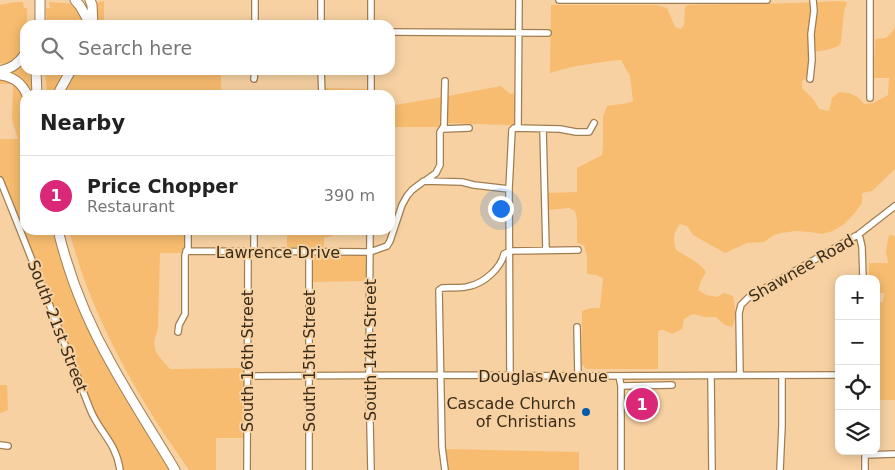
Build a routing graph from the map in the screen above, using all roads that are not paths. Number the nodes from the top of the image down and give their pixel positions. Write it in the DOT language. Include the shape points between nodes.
graph roads {
  1 [pos="75,0"];
  2 [pos="89,0"];
  3 [pos="255,0"];
  4 [pos="320,0"];
  5 [pos="371,0"];
  6 [pos="519,0"];
  7 [pos="559,0"];
  8 [pos="596,0"];
  9 [pos="767,0"];
  10 [pos="813,0"];
  11 [pos="870,0"];
  12 [pos="89,20"];
  13 [pos="91,20"];
  14 [pos="255,20"];
  15 [pos="321,20"];
  16 [pos="371,20"];
  17 [pos="395,32"];
  18 [pos="520,33"];
  19 [pos="548,33"];
  20 [pos="20,62"];
  21 [pos="3,69"];
  22 [pos="0,75"];
  23 [pos="36,75"];
  24 [pos="41,75"];
  25 [pos="68,75"];
  26 [pos="321,75"];
  27 [pos="371,75"];
  28 [pos="810,79"];
  29 [pos="445,81"];
  30 [pos="24,90"];
  31 [pos="37,90"];
  32 [pos="42,90"];
  33 [pos="61,90"];
  34 [pos="322,90"];
  35 [pos="371,90"];
  36 [pos="870,98"];
  37 [pos="594,123"];
  38 [pos="469,128"];
  39 [pos="518,128"];
  40 [pos="443,129"];
  41 [pos="543,129"];
  42 [pos="0,180"];
  43 [pos="424,181"];
  44 [pos="509,188"];
  45 [pos="895,206"];
  46 [pos="395,226"];
  47 [pos="20,229"];
  48 [pos="859,234"];
  49 [pos="22,235"];
  50 [pos="59,235"];
  51 [pos="65,235"];
  52 [pos="188,235"];
  53 [pos="253,235"];
  54 [pos="370,235"];
  55 [pos="392,235"];
  56 [pos="546,250"];
  57 [pos="578,250"];
  58 [pos="186,251"];
  59 [pos="510,251"];
  60 [pos="251,252"];
  61 [pos="308,252"];
  62 [pos="370,252"];
  63 [pos="863,275"];
  64 [pos="577,328"];
  65 [pos="178,332"];
  66 [pos="441,375"];
  67 [pos="740,375"];
  68 [pos="782,375"];
  69 [pos="835,375"];
  70 [pos="247,376"];
  71 [pos="310,376"];
  72 [pos="369,376"];
  73 [pos="510,376"];
  74 [pos="578,376"];
  75 [pos="619,376"];
  76 [pos="711,376"];
  77 [pos="672,385"];
  78 [pos="621,386"];
  79 [pos="0,445"];
  80 [pos="8,446"];
  81 [pos="880,454"];
  82 [pos="895,454"];
  83 [pos="865,455"];
  84 [pos="120,470"];
  85 [pos="175,470"];
  86 [pos="181,470"];
  87 [pos="247,470"];
  88 [pos="309,470"];
  89 [pos="370,470"];
  90 [pos="445,470"];
  91 [pos="621,470"];
  92 [pos="712,470"];
  93 [pos="780,470"];
  94 [pos="865,470"];
  1 -- 12 [label="highway"];
  2 -- 13 [label="highway"];
  3 -- 14 [label="street"];
  4 -- 15 [label="street"];
  5 -- 16 [label="street"];
  6 -- 18 [label="street"];
  7 -- 8 [label="street"];
  8 -- 9 [label="street"];
  10 -- 28 [label="street"];
  11 -- 36 [label="street"];
  17 -- 18 [label="street"];
  18 -- 19 [label="street"];
  18 -- 39 [label="street"];
  20 -- 21 [label="highway"];
  22 -- 30 [label="highway" via="18,82"];
  23 -- 31 [label="highway"];
  24 -- 32 [label="highway"];
  25 -- 33 [label="highway"];
  26 -- 34 [label="street"];
  27 -- 35 [label="street"];
  29 -- 40 [label="street"];
  37 -- 41 [label="street" via="589,132"];
  38 -- 40 [label="street"];
  39 -- 41 [label="street"];
  39 -- 44 [label="street" via="512,131"];
  40 -- 43 [label="street" via="440,132 440,165 436,173"];
  41 -- 56 [label="street"];
  42 -- 47 [label="street, South 21st Street"];
  43 -- 44 [label="street"];
  43 -- 46 [label="street" via="407,196"];
  44 -- 59 [label="street"];
  45 -- 48 [label="street, Shawnee Road"];
  48 -- 63 [label="street"];
  48 -- 67 [label="street, Shawnee Road" via="742,302 739,313"];
  49 -- 84 [label="street, South 21st Street" via="91,412 111,443"];
  50 -- 85 [label="highway" via="66,261 97,337"];
  51 -- 86 [label="highway" via="105,340"];
  52 -- 58 [label="street"];
  53 -- 60 [label="street, South 16th Street"];
  54 -- 62 [label="street, South 14th Street"];
  55 -- 62 [label="street" via="387,246"];
  56 -- 57 [label="street"];
  56 -- 59 [label="street"];
  58 -- 60 [label="street, Lawrence Drive"];
  58 -- 65 [label="street" via="185,314"];
  59 -- 66 [label="street" via="478,284 439,290"];
  59 -- 73 [label="street"];
  60 -- 61 [label="street, Lawrence Drive"];
  60 -- 70 [label="street, South 16th Street"];
  61 -- 62 [label="street, Lawrence Drive"];
  61 -- 71 [label="street, South 15th Street"];
  62 -- 72 [label="street, South 14th Street"];
  64 -- 74 [label="street"];
  66 -- 72 [label="street, Douglas Avenue"];
  66 -- 73 [label="street, Douglas Avenue"];
  66 -- 90 [label="street"];
  67 -- 68 [label="street, Douglas Avenue"];
  67 -- 76 [label="street, Douglas Avenue"];
  68 -- 69 [label="street, Douglas Avenue"];
  68 -- 93 [label="street"];
  70 -- 71 [label="street, Douglas Avenue"];
  70 -- 87 [label="street, South 16th Street"];
  71 -- 72 [label="street, Douglas Avenue"];
  71 -- 88 [label="street, South 15th Street"];
  72 -- 89 [label="street, South 14th Street"];
  73 -- 74 [label="street, Douglas Avenue"];
  74 -- 75 [label="street, Douglas Avenue"];
  75 -- 76 [label="street, Douglas Avenue"];
  75 -- 78 [label="street"];
  76 -- 92 [label="street"];
  77 -- 78 [label="street"];
  78 -- 91 [label="street"];
  79 -- 80 [label="street"];
  81 -- 82 [label="street"];
  83 -- 94 [label="street"];
}
